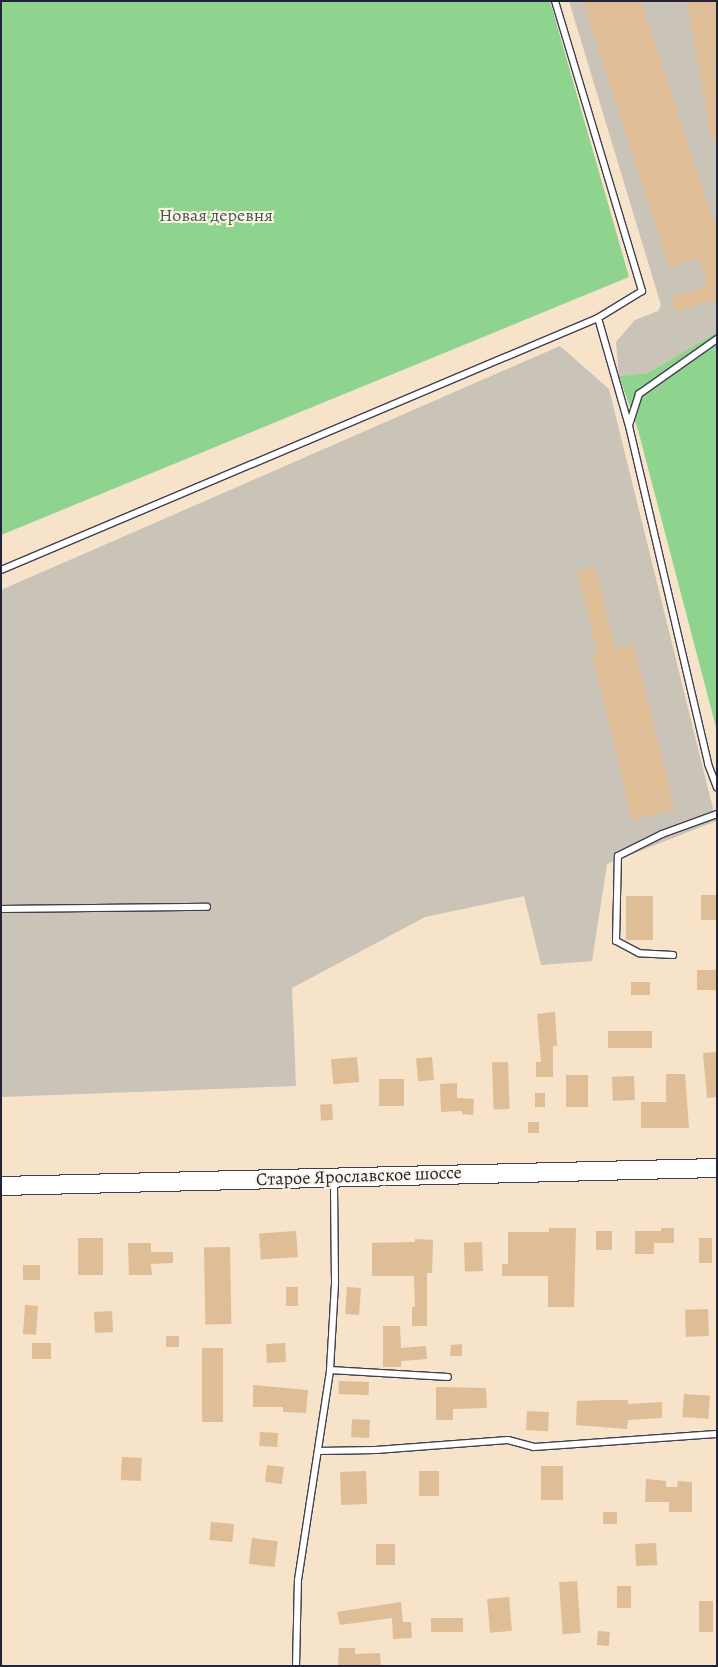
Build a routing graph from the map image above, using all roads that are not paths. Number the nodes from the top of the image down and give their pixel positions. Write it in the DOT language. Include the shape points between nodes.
graph roads {
  1 [pos="555,1"];
  2 [pos="598,318"];
  3 [pos="717,339"];
  4 [pos="628,426"];
  5 [pos="1,570"];
  6 [pos="717,787"];
  7 [pos="717,814"];
  8 [pos="207,907"];
  9 [pos="1,909"];
  10 [pos="673,955"];
  11 [pos="717,1168"];
  12 [pos="334,1178"];
  13 [pos="1,1186"];
  14 [pos="330,1370"];
  15 [pos="448,1376"];
  16 [pos="717,1434"];
  17 [pos="318,1451"];
  18 [pos="296,1666"];
  1 -- 2 [label="lane" via="642,292"];
  2 -- 4 [label="lane"];
  2 -- 5 [label="lane"];
  3 -- 4 [label="lane" via="639,394"];
  4 -- 6 [label="lane" via="708,764"];
  7 -- 10 [label="lane" via="662,834 618,856 616,941 639,954"];
  8 -- 9 [label="lane"];
  11 -- 12 [label="main road, Старое Ярославское шоссе"];
  12 -- 13 [label="main road, Старое Ярославское шоссе"];
  12 -- 14 [label="lane" via="335,1282"];
  14 -- 15 [label="lane"];
  14 -- 17 [label="lane"];
  16 -- 17 [label="lane" via="534,1447 508,1440"];
  17 -- 18 [label="lane" via="298,1580"];
}
